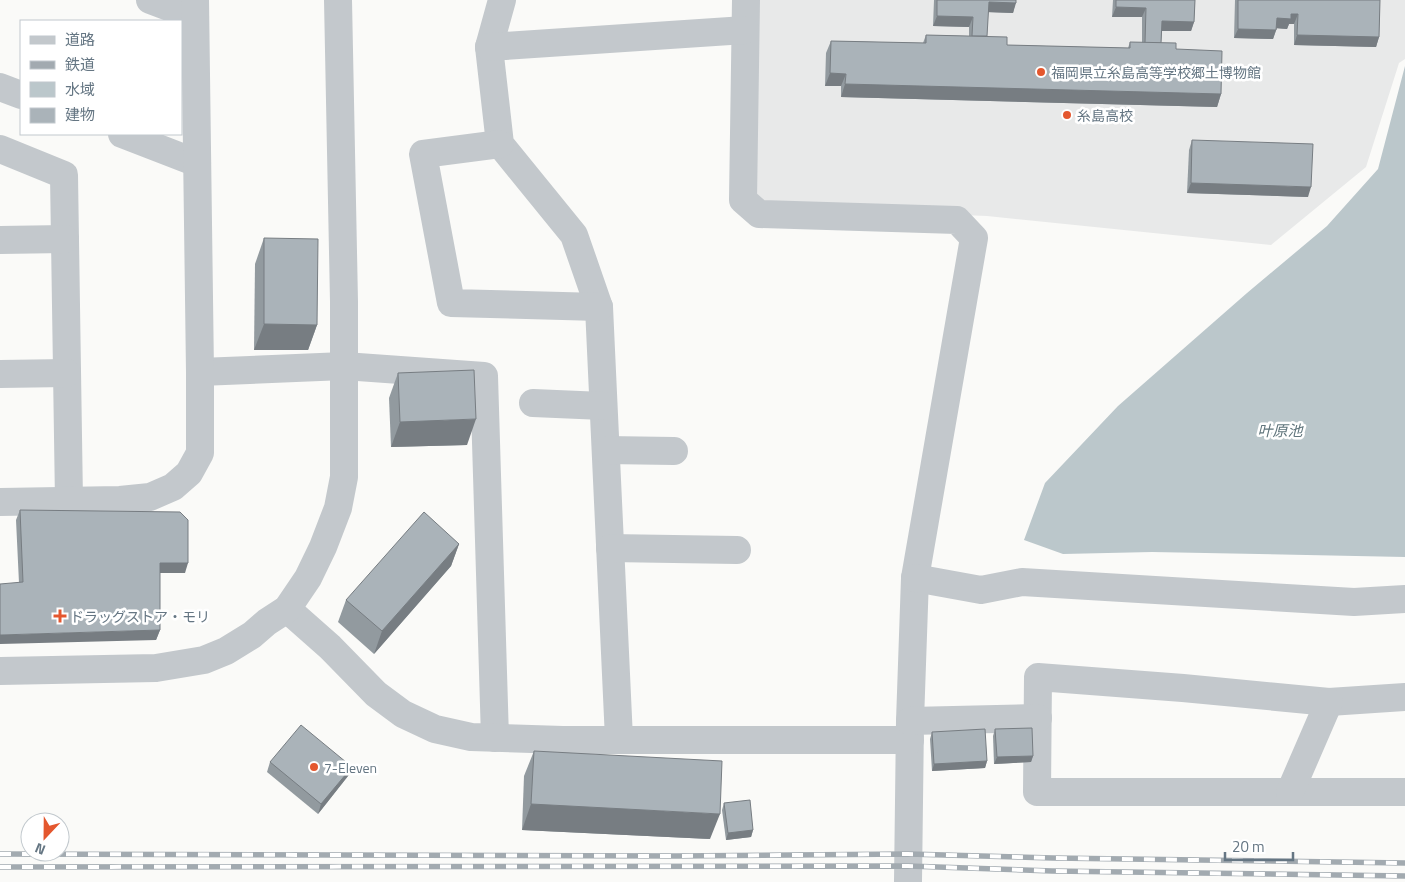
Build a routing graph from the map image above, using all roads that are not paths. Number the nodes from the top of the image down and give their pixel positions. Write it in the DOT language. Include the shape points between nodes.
graph roads {
  1 [pos="150,0"];
  2 [pos="338,0"];
  3 [pos="502,0"];
  4 [pos="746,0"];
  5 [pos="195,9"];
  6 [pos="745,30"];
  7 [pos="489,47"];
  8 [pos="0,87"];
  9 [pos="20,95"];
  10 [pos="125,135"];
  11 [pos="500,144"];
  12 [pos="0,149"];
  13 [pos="197,163"];
  14 [pos="65,239"];
  15 [pos="0,240"];
  16 [pos="599,308"];
  17 [pos="344,366"];
  18 [pos="200,372"];
  19 [pos="67,373"];
  20 [pos="0,374"];
  21 [pos="533,403"];
  22 [pos="603,406"];
  23 [pos="606,450"];
  24 [pos="674,451"];
  25 [pos="69,501"];
  26 [pos="0,502"];
  27 [pos="610,548"];
  28 [pos="738,550"];
  29 [pos="915,578"];
  30 [pos="1405,599"];
  31 [pos="287,609"];
  32 [pos="0,671"];
  33 [pos="1405,697"];
  34 [pos="1329,702"];
  35 [pos="1038,718"];
  36 [pos="910,730"];
  37 [pos="496,738"];
  38 [pos="619,738"];
  39 [pos="1290,792"];
  40 [pos="1405,792"];
  41 [pos="908,882"];
  1 -- 5 [label="street"];
  2 -- 17 [label="street"];
  3 -- 7 [label="street"];
  4 -- 6 [label="street"];
  5 -- 13 [label="street"];
  6 -- 7 [label="street"];
  6 -- 29 [label="street" via="743,200 759,214 958,220 974,238"];
  7 -- 11 [label="street"];
  8 -- 9 [label="street"];
  10 -- 13 [label="street"];
  11 -- 16 [label="street" via="574,236"];
  11 -- 16 [label="street" via="423,154 451,304"];
  12 -- 14 [label="street" via="64,175"];
  13 -- 18 [label="street"];
  14 -- 15 [label="street"];
  14 -- 19 [label="street"];
  16 -- 22 [label="street"];
  17 -- 18 [label="street"];
  17 -- 31 [label="street" via="344,477 338,508 308,578"];
  17 -- 37 [label="street" via="484,376"];
  18 -- 25 [label="street" via="200,453 189,473 173,487 150,497"];
  19 -- 20 [label="street"];
  19 -- 25 [label="street"];
  21 -- 22 [label="street"];
  22 -- 23 [label="street"];
  23 -- 24 [label="street"];
  23 -- 27 [label="street"];
  25 -- 26 [label="street"];
  27 -- 28 [label="street"];
  27 -- 38 [label="street"];
  29 -- 30 [label="street" via="981,590 1022,582 1354,602"];
  29 -- 36 [label="street"];
  31 -- 32 [label="street" via="226,651 204,660 156,668"];
  31 -- 37 [label="street" via="376,694 404,714 436,729 471,737"];
  33 -- 34 [label="street"];
  34 -- 35 [label="street" via="1038,677"];
  34 -- 39 [label="street"];
  35 -- 36 [label="street"];
  35 -- 39 [label="street" via="1037,792"];
  36 -- 38 [label="street"];
  36 -- 41 [label="street"];
  37 -- 38 [label="street"];
  39 -- 40 [label="street"];
}
